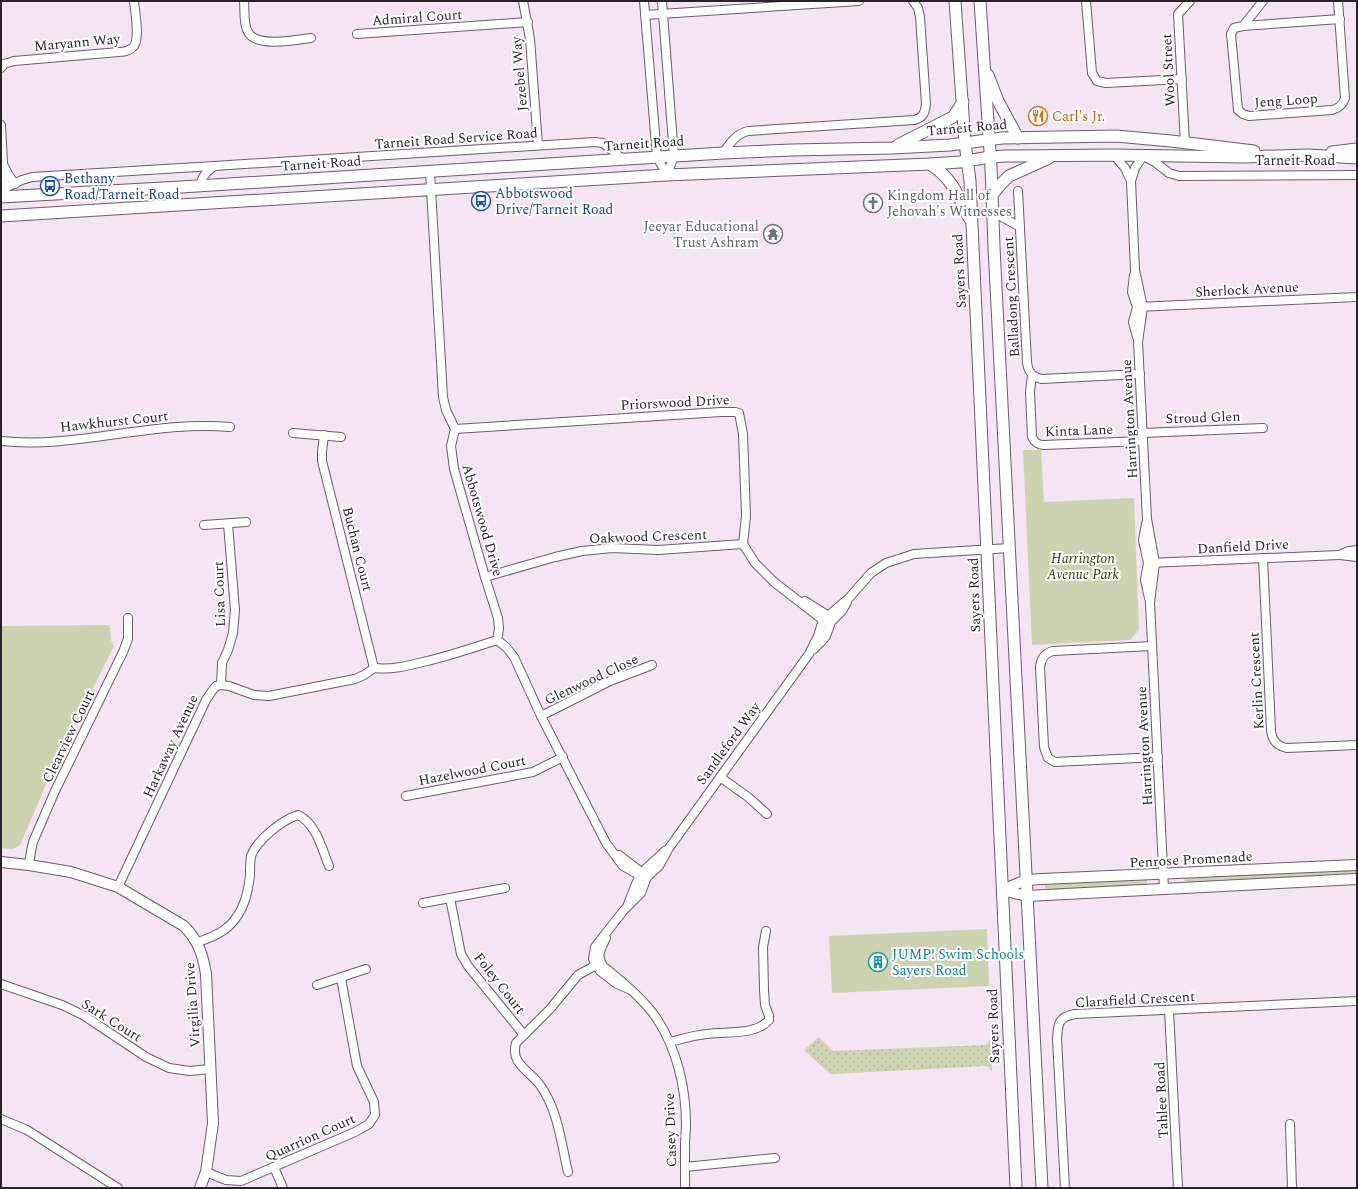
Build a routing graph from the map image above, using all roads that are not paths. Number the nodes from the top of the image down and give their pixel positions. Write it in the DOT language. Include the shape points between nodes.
graph roads {
  1 [pos="134,1"];
  2 [pos="244,1"];
  3 [pos="523,1"];
  4 [pos="644,1"];
  5 [pos="662,1"];
  6 [pos="859,1"];
  7 [pos="913,1"];
  8 [pos="955,1"];
  9 [pos="980,1"];
  10 [pos="1086,1"];
  11 [pos="1190,1"];
  12 [pos="1263,1"];
  13 [pos="1338,1"];
  14 [pos="663,13"];
  15 [pos="645,15"];
  16 [pos="1340,19"];
  17 [pos="528,22"];
  18 [pos="1243,26"];
  19 [pos="357,34"];
  20 [pos="311,38"];
  21 [pos="984,65"];
  22 [pos="1,68"];
  23 [pos="1182,79"];
  24 [pos="963,101"];
  25 [pos="1,125"];
  26 [pos="1018,138"];
  27 [pos="989,139"];
  28 [pos="966,143"];
  29 [pos="1185,143"];
  30 [pos="538,145"];
  31 [pos="892,148"];
  32 [pos="1357,149"];
  33 [pos="723,153"];
  34 [pos="1114,155"];
  35 [pos="1308,155"];
  36 [pos="674,156"];
  37 [pos="1053,156"];
  38 [pos="1143,156"];
  39 [pos="1288,156"];
  40 [pos="657,157"];
  41 [pos="990,157"];
  42 [pos="1357,158"];
  43 [pos="623,159"];
  44 [pos="968,161"];
  45 [pos="3,163"];
  46 [pos="930,164"];
  47 [pos="214,166"];
  48 [pos="430,172"];
  49 [pos="667,175"];
  50 [pos="1357,175"];
  51 [pos="1131,180"];
  52 [pos="15,184"];
  53 [pos="201,186"];
  54 [pos="431,190"];
  55 [pos="1018,191"];
  56 [pos="2,192"];
  57 [pos="992,195"];
  58 [pos="331,196"];
  59 [pos="993,212"];
  60 [pos="1,216"];
  61 [pos="971,222"];
  62 [pos="1020,227"];
  63 [pos="1357,297"];
  64 [pos="1140,307"];
  65 [pos="1140,374"];
  66 [pos="1032,376"];
  67 [pos="230,427"];
  68 [pos="1264,428"];
  69 [pos="455,429"];
  70 [pos="293,433"];
  71 [pos="324,436"];
  72 [pos="341,437"];
  73 [pos="1143,437"];
  74 [pos="1,441"];
  75 [pos="246,522"];
  76 [pos="228,524"];
  77 [pos="204,525"];
  78 [pos="743,544"];
  79 [pos="1009,548"];
  80 [pos="987,549"];
  81 [pos="1357,550"];
  82 [pos="1340,554"];
  83 [pos="1357,557"];
  84 [pos="1263,558"];
  85 [pos="1151,563"];
  86 [pos="485,577"];
  87 [pos="128,618"];
  88 [pos="827,619"];
  89 [pos="497,640"];
  90 [pos="1152,646"];
  91 [pos="652,666"];
  92 [pos="374,668"];
  93 [pos="221,685"];
  94 [pos="541,716"];
  95 [pos="1357,745"];
  96 [pos="563,757"];
  97 [pos="1158,757"];
  98 [pos="720,777"];
  99 [pos="406,796"];
  100 [pos="767,814"];
  101 [pos="1,862"];
  102 [pos="29,865"];
  103 [pos="1357,865"];
  104 [pos="329,866"];
  105 [pos="1163,874"];
  106 [pos="642,875"];
  107 [pos="1357,879"];
  108 [pos="1026,880"];
  109 [pos="118,887"];
  110 [pos="505,888"];
  111 [pos="1164,889"];
  112 [pos="1002,890"];
  113 [pos="1027,896"];
  114 [pos="450,898"];
  115 [pos="423,903"];
  116 [pos="766,932"];
  117 [pos="198,942"];
  118 [pos="598,964"];
  119 [pos="366,969"];
  120 [pos="341,978"];
  121 [pos="1,984"];
  122 [pos="317,985"];
  123 [pos="1357,1001"];
  124 [pos="1169,1010"];
  125 [pos="524,1035"];
  126 [pos="670,1042"];
  127 [pos="210,1069"];
  128 [pos="1,1119"];
  129 [pos="1290,1124"];
  130 [pos="775,1158"];
  131 [pos="274,1167"];
  132 [pos="685,1167"];
  133 [pos="206,1172"];
  134 [pos="568,1172"];
  135 [pos="118,1188"];
  136 [pos="200,1188"];
  137 [pos="283,1188"];
  138 [pos="685,1188"];
  139 [pos="1016,1188"];
  140 [pos="1042,1188"];
  141 [pos="1065,1188"];
  142 [pos="1178,1188"];
  143 [pos="1292,1188"];
  1 -- 22 [label="street, Maryann Way" via="136,34 134,46 130,50 14,61 4,64"];
  2 -- 20 [label="street" via="247,31 254,38 262,42"];
  3 -- 17 [label="street, Jezebel Way"];
  4 -- 15 [label="street"];
  5 -- 14 [label="street"];
  6 -- 14 [label="street"];
  7 -- 33 [label="street" via="920,17 926,104 922,116 914,120 748,131 739,135"];
  8 -- 24 [label="main road, Sayers Road"];
  9 -- 21 [label="main road"];
  10 -- 23 [label="street" via="1092,73 1097,81 1106,83"];
  11 -- 23 [label="street, Wool Street" via="1178,14"];
  12 -- 18 [label="street, Jeng Loop"];
  13 -- 16 [label="street, Jeng Loop"];
  14 -- 15 [label="street"];
  14 -- 36 [label="street"];
  15 -- 40 [label="street"];
  16 -- 18 [label="street"];
  16 -- 18 [label="street, Jeng Loop" via="1345,98 1343,103 1332,110 1249,116 1238,110 1231,34 1234,28"];
  17 -- 19 [label="street, Admiral Court"];
  17 -- 30 [label="street, Jezebel Way"];
  21 -- 26 [label="main road" via="998,101"];
  21 -- 27 [label="main road"];
  23 -- 29 [label="street, Wool Street"];
  24 -- 28 [label="main road, Sayers Road"];
  24 -- 31 [label="main road" via="953,118"];
  25 -- 45 [label="street"];
  26 -- 27 [label="main road, Tarneit Road"];
  26 -- 29 [label="main road, Tarneit Road" via="1116,136"];
  27 -- 28 [label="main road, Tarneit Road"];
  27 -- 41 [label="main road"];
  28 -- 31 [label="main road, Tarneit Road"];
  28 -- 44 [label="main road, Sayers Road"];
  29 -- 39 [label="main road, Tarneit Road"];
  30 -- 43 [label="street, Tarneit Road Service Road" via="600,142"];
  30 -- 47 [label="street, Tarneit Road Service Road"];
  31 -- 33 [label="main road, Tarneit Road"];
  32 -- 35 [label="main road, Tarneit Road"];
  33 -- 36 [label="main road, Tarneit Road"];
  34 -- 37 [label="main road, Tarneit Road"];
  34 -- 38 [label="main road, Tarneit Road"];
  34 -- 51 [label="street, Harrington Avenue"];
  35 -- 39 [label="main road, Tarneit Road"];
  35 -- 42 [label="main road, Tarneit Road"];
  36 -- 40 [label="main road, Tarneit Road"];
  36 -- 49 [label="street"];
  37 -- 41 [label="main road, Tarneit Road"];
  37 -- 57 [label="main road" via="1009,176"];
  38 -- 39 [label="main road, Tarneit Road"];
  38 -- 50 [label="street, Tarneit Road" via="1179,176"];
  38 -- 51 [label="street, Harrington Avenue"];
  40 -- 43 [label="main road, Tarneit Road"];
  40 -- 49 [label="street"];
  41 -- 44 [label="main road, Tarneit Road"];
  41 -- 57 [label="main road"];
  43 -- 48 [label="main road, Tarneit Road"];
  44 -- 46 [label="main road, Tarneit Road"];
  44 -- 61 [label="main road, Sayers Road"];
  45 -- 52 [label="street"];
  45 -- 56 [label="street"];
  46 -- 49 [label="main road, Tarneit Road"];
  46 -- 61 [label="main road" via="949,180"];
  47 -- 52 [label="street" via="59,174 32,177"];
  47 -- 53 [label="street" via="203,175"];
  48 -- 53 [label="main road, Tarneit Road"];
  48 -- 54 [label="street"];
  49 -- 54 [label="main road, Tarneit Road"];
  51 -- 64 [label="street, Harrington Avenue" via="1135,270"];
  52 -- 56 [label="street"];
  53 -- 56 [label="main road, Tarneit Road"];
  53 -- 58 [label="main road" via="205,194 213,196 292,192"];
  54 -- 58 [label="main road, Tarneit Road"];
  54 -- 69 [label="street" via="443,397"];
  55 -- 62 [label="street, Balladong Crescent"];
  57 -- 59 [label="main road"];
  58 -- 60 [label="main road, Tarneit Road"];
  59 -- 62 [label="street, Balladong Crescent"];
  59 -- 79 [label="main road"];
  61 -- 80 [label="main road, Sayers Road"];
  62 -- 66 [label="street, Balladong Crescent" via="1027,367"];
  63 -- 64 [label="street, Sherlock Avenue"];
  64 -- 65 [label="street, Harrington Avenue"];
  65 -- 66 [label="street, Balladong Crescent" via="1042,379"];
  65 -- 73 [label="street, Harrington Avenue"];
  66 -- 73 [label="street, Kinta Lane" via="1032,437 1037,444"];
  67 -- 74 [label="street, Hawkhurst Court" via="208,425 150,429 74,439"];
  68 -- 73 [label="street, Stroud Glen"];
  69 -- 78 [label="street, Priorswood Drive" via="714,412 739,413 743,434 746,509"];
  69 -- 86 [label="street, Abbotswood Drive" via="451,446 454,470"];
  70 -- 71 [label="street"];
  71 -- 72 [label="street"];
  71 -- 92 [label="street, Buchan Court" via="322,461"];
  73 -- 85 [label="street, Harrington Avenue" via="1146,519"];
  75 -- 76 [label="street"];
  76 -- 77 [label="street"];
  76 -- 93 [label="street, Lisa Court" via="235,610 233,633 222,663"];
  78 -- 86 [label="street, Oakwood Crescent" via="658,550 612,548 582,551"];
  78 -- 88 [label="street" via="755,563 774,582 807,609"];
  79 -- 80 [label="street, Sandleford Way"];
  79 -- 108 [label="main road"];
  80 -- 88 [label="street, Sandleford Way" via="923,553 894,559 870,573 849,598 842,611"];
  80 -- 112 [label="main road, Sayers Road"];
  81 -- 82 [label="street, Danfield Drive"];
  82 -- 83 [label="street, Danfield Drive"];
  82 -- 84 [label="street, Danfield Drive"];
  84 -- 85 [label="street, Danfield Drive"];
  84 -- 95 [label="street, Kerlin Crescent" via="1272,738 1277,744 1287,748"];
  85 -- 90 [label="street, Harrington Avenue"];
  86 -- 89 [label="street, Abbotswood Drive" via="498,618"];
  87 -- 102 [label="street, Clearview Court" via="128,639 123,652 55,791 33,842"];
  88 -- 98 [label="street, Sandleford Way" via="826,636 809,654"];
  89 -- 92 [label="street" via="454,655 402,668"];
  89 -- 94 [label="street" via="514,657"];
  90 -- 97 [label="street, Harrington Avenue"];
  90 -- 97 [label="street" via="1054,651 1045,654 1040,666 1044,739 1046,755 1050,759 1055,762"];
  91 -- 94 [label="street, Glenwood Close" via="610,681"];
  92 -- 93 [label="street" via="354,679 269,696 254,695"];
  93 -- 109 [label="street, Harkaway Avenue" via="212,690 206,700"];
  94 -- 96 [label="street"];
  96 -- 99 [label="street, Hazelwood Court" via="533,772"];
  96 -- 106 [label="street" via="610,848"];
  97 -- 105 [label="street, Harrington Avenue"];
  98 -- 100 [label="street"];
  98 -- 106 [label="street, Sandleford Way" via="669,848"];
  101 -- 102 [label="street, Virgilia Drive"];
  102 -- 109 [label="street, Virgilia Drive" via="71,872"];
  103 -- 105 [label="street, Penrose Promenade"];
  104 -- 117 [label="street" via="312,827 304,817 298,814 289,818 257,845 251,857 247,896 235,919 223,931"];
  105 -- 108 [label="street, Penrose Promenade"];
  105 -- 111 [label="street, Harrington Avenue"];
  106 -- 118 [label="street, Sandleford Way" via="640,893 614,924 599,952"];
  107 -- 111 [label="street, Penrose Promenade"];
  108 -- 112 [label="street"];
  108 -- 113 [label="main road"];
  109 -- 117 [label="street, Virgilia Drive" via="184,926"];
  110 -- 114 [label="street"];
  111 -- 113 [label="street, Penrose Promenade"];
  112 -- 113 [label="street, Penrose Promenade"];
  112 -- 139 [label="main road, Sayers Road"];
  113 -- 140 [label="main road"];
  114 -- 115 [label="street"];
  114 -- 125 [label="street, Foley Court" via="461,954"];
  116 -- 126 [label="street" via="763,947 764,990 770,1020 753,1029 706,1034"];
  117 -- 127 [label="street, Virgilia Drive" via="206,974"];
  118 -- 125 [label="street" via="578,975"];
  118 -- 126 [label="street, Casey Drive" via="640,999 657,1019"];
  119 -- 120 [label="street"];
  120 -- 122 [label="street"];
  120 -- 131 [label="street, Quarrion Court" via="357,1066 374,1102 376,1115 369,1124 355,1132"];
  121 -- 127 [label="street, Sark Court" via="62,1005 82,1015 146,1057 169,1068"];
  123 -- 124 [label="street, Clarafield Crescent"];
  124 -- 141 [label="street, Clarafield Crescent" via="1075,1014 1060,1021 1058,1039"];
  124 -- 142 [label="street, Tahlee Road"];
  125 -- 134 [label="street" via="516,1043 515,1057 539,1083 552,1106"];
  126 -- 132 [label="street, Casey Drive" via="678,1064 683,1093 686,1123"];
  127 -- 133 [label="street, Virgilia Drive" via="213,1123"];
  128 -- 135 [label="street" via="27,1130"];
  129 -- 143 [label="street"];
  130 -- 132 [label="street"];
  131 -- 133 [label="street, Quarrion Court" via="241,1181 226,1180"];
  131 -- 137 [label="street"];
  132 -- 138 [label="street, Casey Drive"];
  133 -- 136 [label="street, Virgilia Drive"];
}
